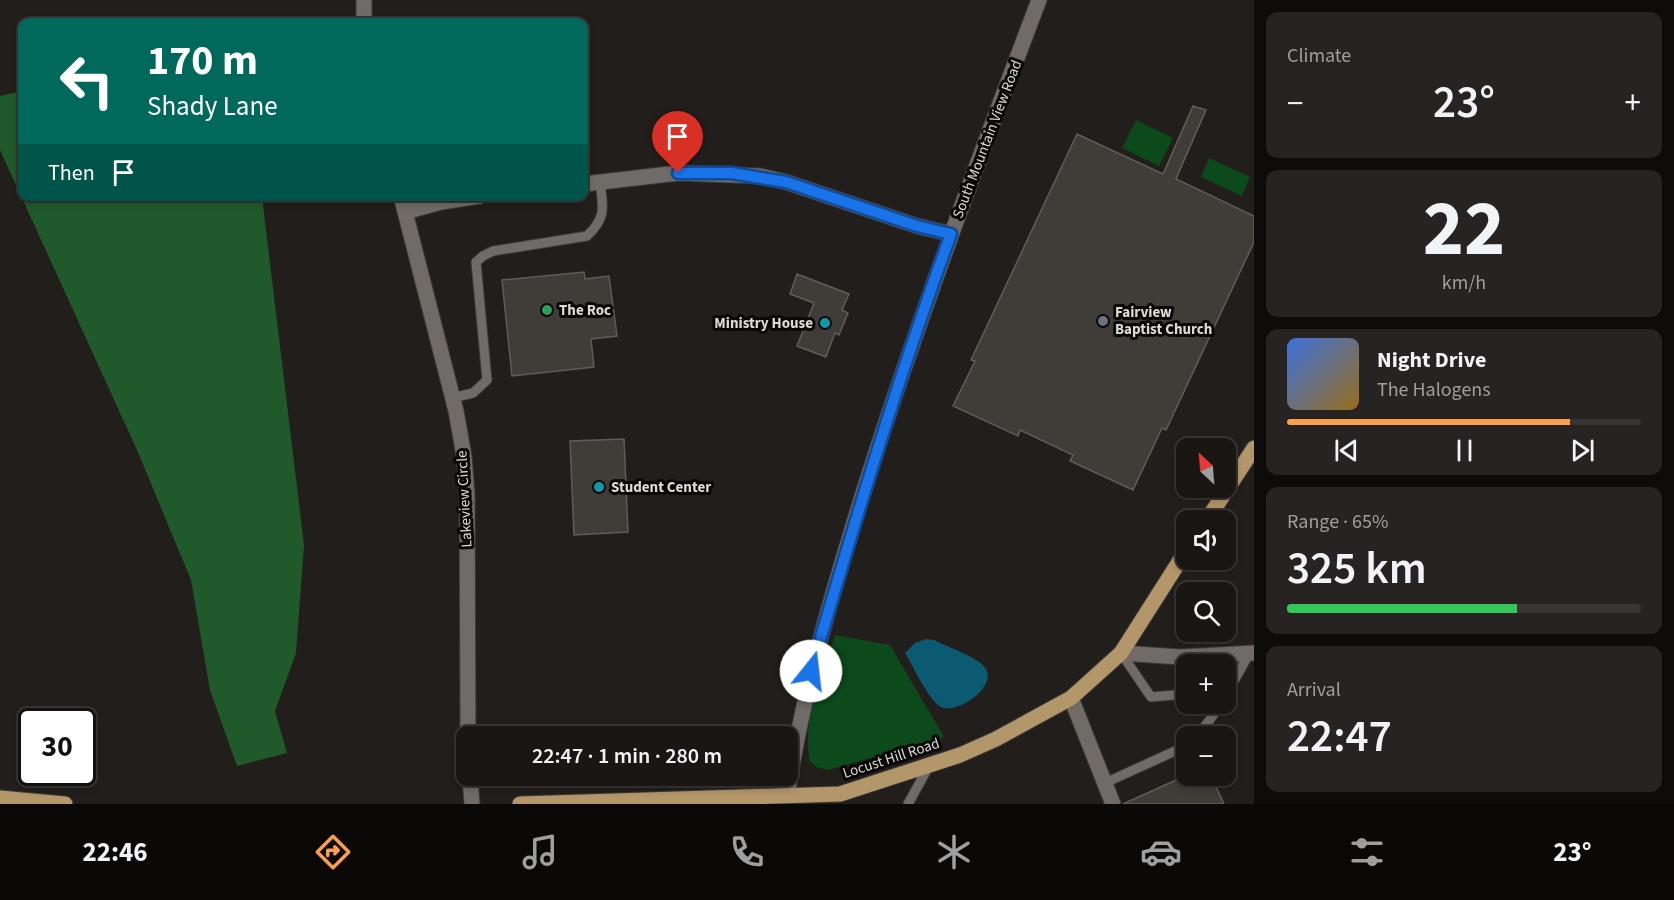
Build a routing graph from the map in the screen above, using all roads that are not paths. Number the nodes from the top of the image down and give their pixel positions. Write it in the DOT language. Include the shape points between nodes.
graph roads {
  1 [pos="364,0"];
  2 [pos="1039,0"];
  3 [pos="364,18"];
  4 [pos="600,182"];
  5 [pos="588,184"];
  6 [pos="402,201"];
  7 [pos="448,201"];
  8 [pos="405,212"];
  9 [pos="951,234"];
  10 [pos="452,398"];
  11 [pos="1254,448"];
  12 [pos="1214,510"];
  13 [pos="1176,567"];
  14 [pos="1121,653"];
  15 [pos="1251,653"];
  16 [pos="1236,676"];
  17 [pos="1176,695"];
  18 [pos="1071,698"];
  19 [pos="468,726"];
  20 [pos="1176,751"];
  21 [pos="928,766"];
  22 [pos="1105,783"];
  23 [pos="471,786"];
  24 [pos="0,798"];
  25 [pos="787,800"];
  26 [pos="65,804"];
  27 [pos="472,804"];
  28 [pos="520,804"];
  29 [pos="526,804"];
  30 [pos="908,804"];
  31 [pos="1113,804"];
  1 -- 3 [label="street"];
  2 -- 9 [label="street, South Mountain View Road"];
  4 -- 5 [label="street"];
  4 -- 9 [label="street" via="678,173 760,176"];
  4 -- 10 [label="lane" via="603,214 587,236 493,251 476,262 487,380 473,393"];
  6 -- 8 [label="street, Lakeview Circle"];
  7 -- 8 [label="street"];
  8 -- 10 [label="street, Lakeview Circle"];
  9 -- 25 [label="street, South Mountain View Road" via="845,552 808,682"];
  10 -- 19 [label="street, Lakeview Circle" via="467,494"];
  11 -- 12 [label="main road"];
  13 -- 14 [label="main road, Locust Hill Road"];
  14 -- 15 [label="street" via="1180,657"];
  14 -- 17 [label="lane" via="1151,698"];
  14 -- 18 [label="main road, Locust Hill Road"];
  15 -- 16 [label="lane"];
  18 -- 21 [label="main road, Locust Hill Road" via="996,739"];
  18 -- 22 [label="street"];
  20 -- 22 [label="lane"];
  21 -- 25 [label="main road, Locust Hill Road" via="840,794"];
  21 -- 30 [label="lane"];
  22 -- 31 [label="street"];
  23 -- 27 [label="street"];
  24 -- 26 [label="main road"];
  25 -- 29 [label="main road, Locust Hill Road"];
  28 -- 29 [label="main road, Locust Hill Road"];
}
